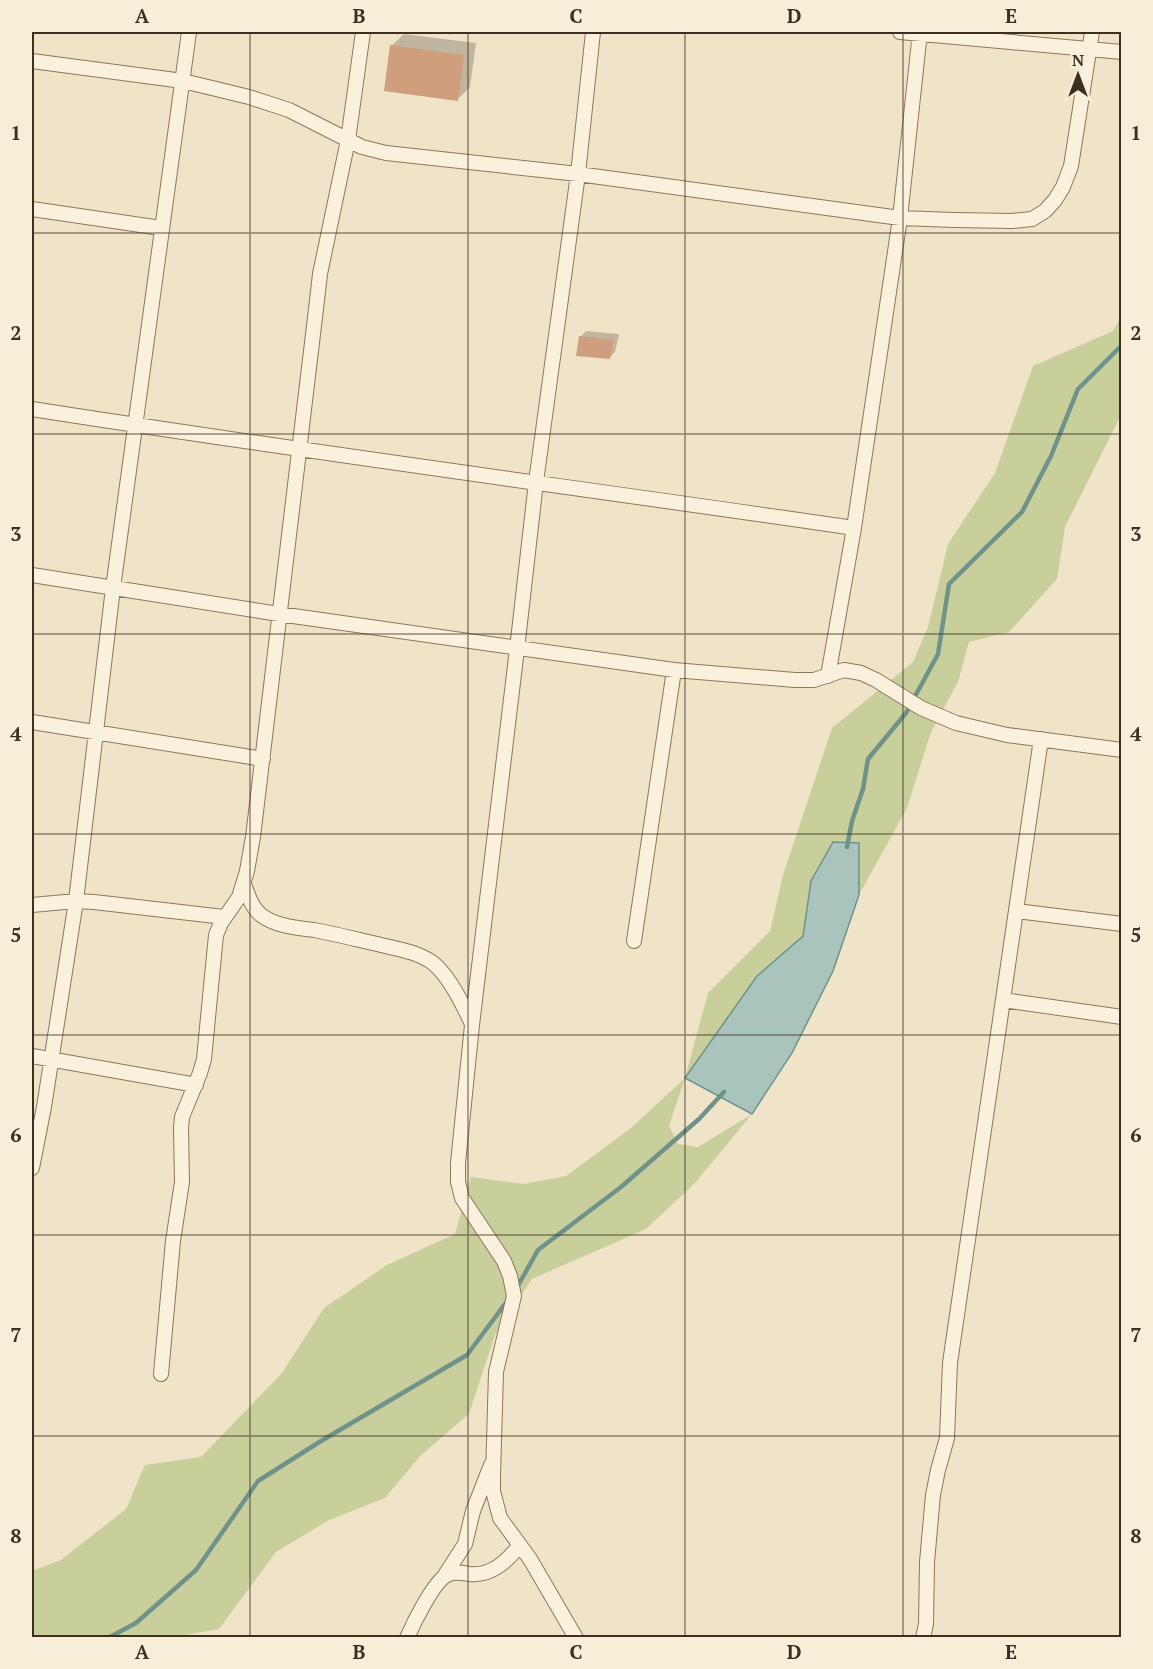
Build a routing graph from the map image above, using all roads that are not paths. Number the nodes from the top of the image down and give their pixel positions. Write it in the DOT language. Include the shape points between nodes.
graph roads {
  1 [pos="189,32"];
  2 [pos="363,32"];
  3 [pos="593,32"];
  4 [pos="900,32"];
  5 [pos="1092,32"];
  6 [pos="920,33"];
  7 [pos="1090,49"];
  8 [pos="1122,52"];
  9 [pos="32,61"];
  10 [pos="183,81"];
  11 [pos="348,140"];
  12 [pos="578,174"];
  13 [pos="32,209"];
  14 [pos="900,218"];
  15 [pos="161,228"];
  16 [pos="32,409"];
  17 [pos="135,425"];
  18 [pos="300,450"];
  19 [pos="536,482"];
  20 [pos="854,528"];
  21 [pos="32,576"];
  22 [pos="113,588"];
  23 [pos="279,614"];
  24 [pos="517,649"];
  25 [pos="674,670"];
  26 [pos="828,676"];
  27 [pos="32,722"];
  28 [pos="97,731"];
  29 [pos="1041,739"];
  30 [pos="1122,750"];
  31 [pos="263,759"];
  32 [pos="244,884"];
  33 [pos="76,901"];
  34 [pos="32,905"];
  35 [pos="1016,911"];
  36 [pos="224,917"];
  37 [pos="1122,924"];
  38 [pos="634,941"];
  39 [pos="1003,1000"];
  40 [pos="1122,1017"];
  41 [pos="472,1025"];
  42 [pos="32,1056"];
  43 [pos="51,1058"];
  44 [pos="196,1085"];
  45 [pos="32,1168"];
  46 [pos="161,1374"];
  47 [pos="494,1456"];
  48 [pos="520,1545"];
  49 [pos="444,1575"];
  50 [pos="406,1638"];
  51 [pos="576,1638"];
  52 [pos="923,1638"];
  1 -- 10 [label="street"];
  2 -- 11 [label="street"];
  3 -- 12 [label="street"];
  4 -- 6 [label="street"];
  5 -- 7 [label="street"];
  6 -- 7 [label="street"];
  6 -- 14 [label="street"];
  7 -- 8 [label="street"];
  7 -- 14 [label="street" via="1071,166 1063,187 1045,211 1032,219 1012,221"];
  9 -- 10 [label="street"];
  10 -- 11 [label="street" via="289,110"];
  10 -- 15 [label="street"];
  11 -- 12 [label="street" via="386,153"];
  11 -- 18 [label="street" via="320,274"];
  12 -- 14 [label="street"];
  12 -- 19 [label="street"];
  13 -- 15 [label="street"];
  14 -- 20 [label="street"];
  15 -- 17 [label="street"];
  16 -- 17 [label="street"];
  17 -- 18 [label="street"];
  17 -- 22 [label="street"];
  18 -- 19 [label="street"];
  18 -- 23 [label="street"];
  19 -- 20 [label="street"];
  19 -- 24 [label="street"];
  20 -- 26 [label="street"];
  21 -- 22 [label="street"];
  22 -- 23 [label="street"];
  22 -- 28 [label="street"];
  23 -- 24 [label="street"];
  23 -- 31 [label="street"];
  24 -- 25 [label="street"];
  24 -- 41 [label="street"];
  25 -- 26 [label="street" via="795,680"];
  25 -- 38 [label="street"];
  26 -- 29 [label="street" via="844,670 861,673 921,708 956,723"];
  27 -- 28 [label="street"];
  28 -- 31 [label="street"];
  28 -- 33 [label="street"];
  29 -- 30 [label="street"];
  29 -- 35 [label="street"];
  31 -- 32 [label="street"];
  32 -- 36 [label="street"];
  32 -- 41 [label="street" via="254,907 271,921 407,951 434,964 453,988"];
  33 -- 34 [label="street"];
  33 -- 36 [label="street"];
  33 -- 43 [label="street"];
  35 -- 37 [label="street"];
  35 -- 39 [label="street"];
  36 -- 44 [label="street" via="216,935 204,1059"];
  39 -- 40 [label="street"];
  39 -- 52 [label="street" via="950,1363 947,1438 933,1495"];
  41 -- 47 [label="street" via="458,1182 462,1198 504,1261 514,1296 496,1372"];
  42 -- 43 [label="street"];
  43 -- 44 [label="street"];
  43 -- 45 [label="street"];
  44 -- 46 [label="street" via="181,1128 182,1182"];
  47 -- 48 [label="street" via="494,1491 500,1518"];
  47 -- 49 [label="street" via="465,1544"];
  48 -- 49 [label="street" via="494,1570 484,1574"];
  48 -- 51 [label="street"];
  49 -- 50 [label="street"];
}
